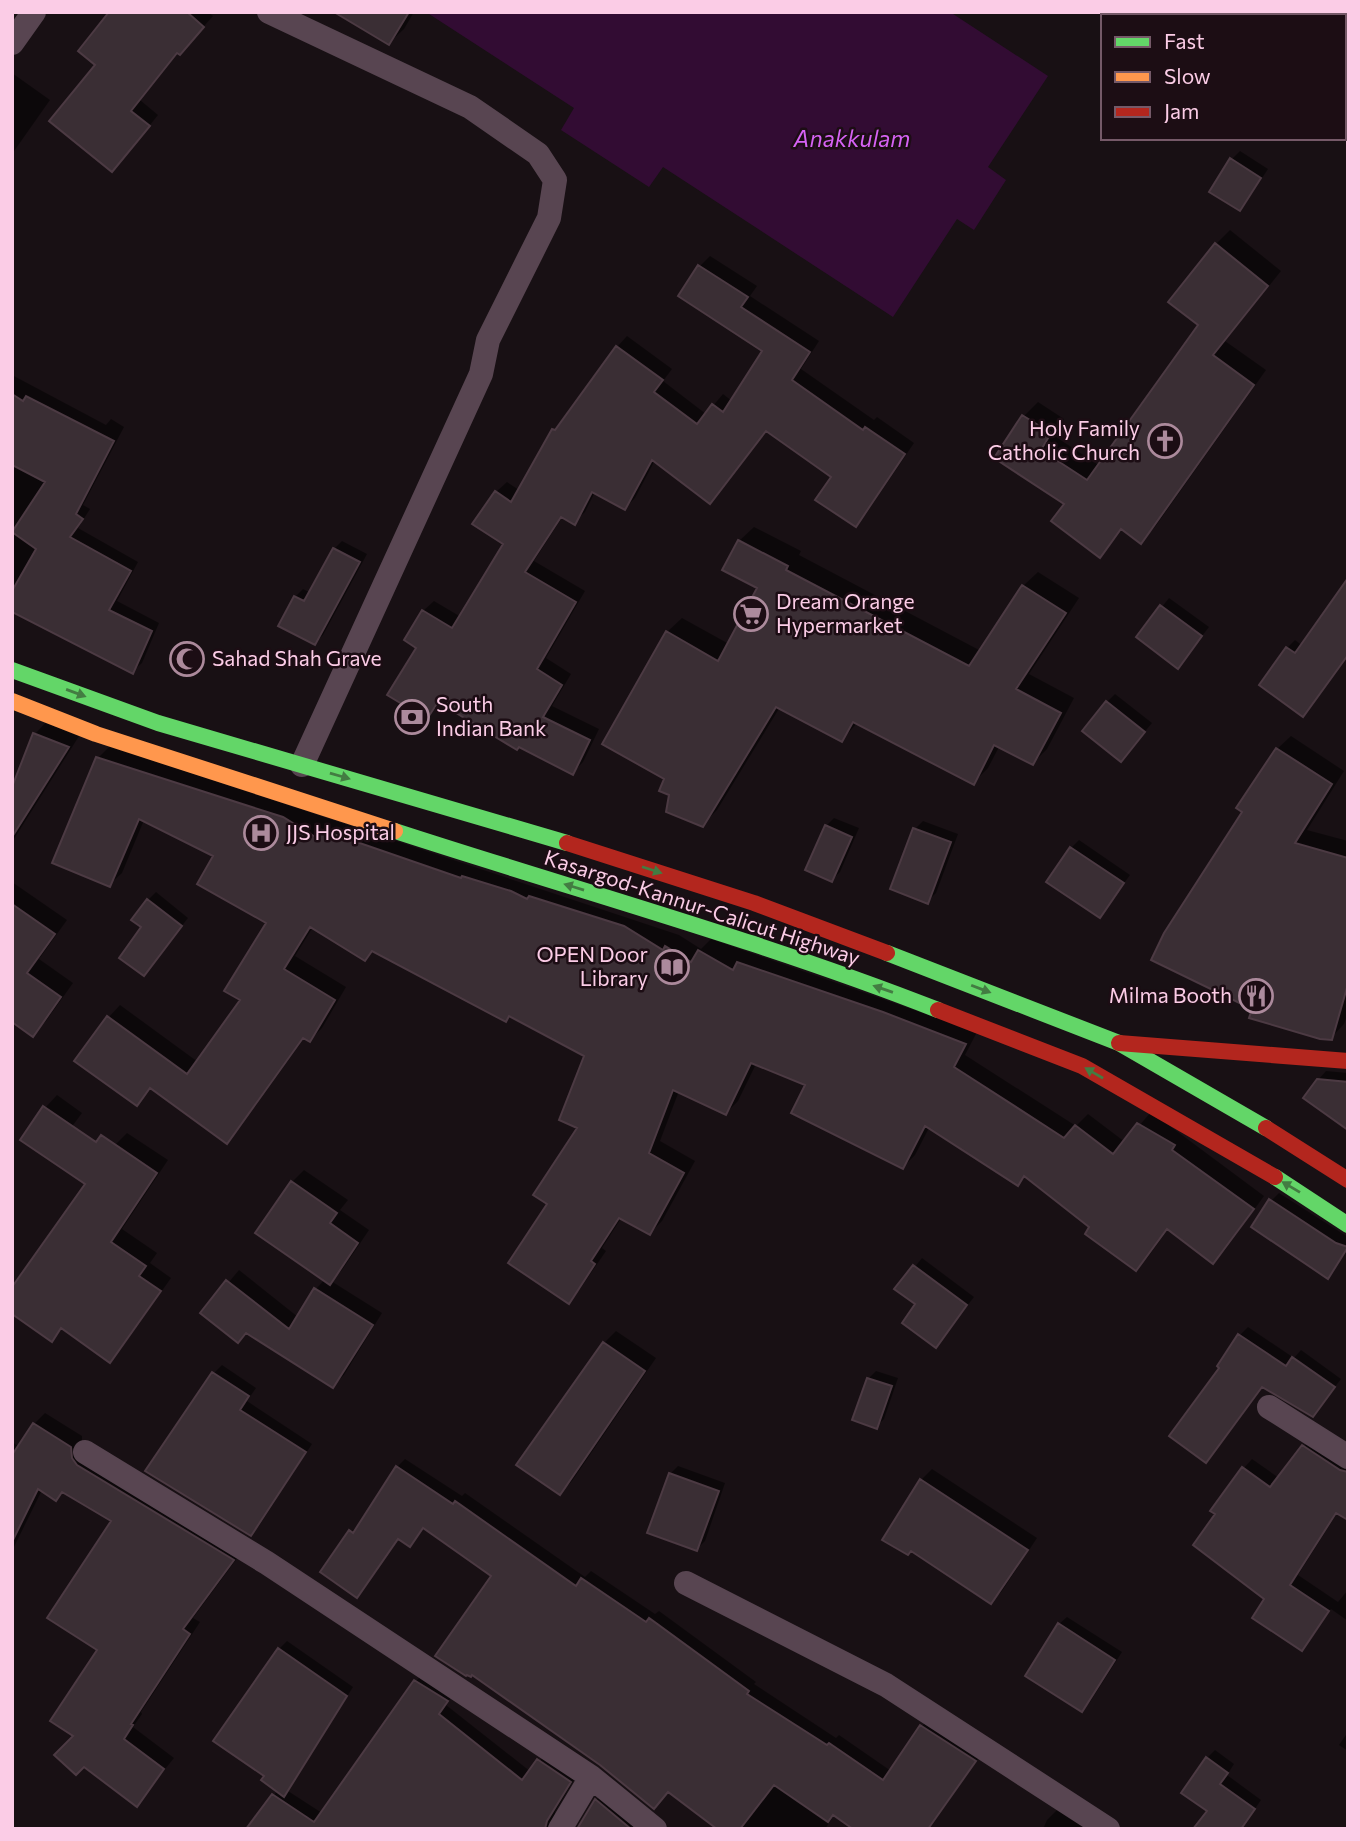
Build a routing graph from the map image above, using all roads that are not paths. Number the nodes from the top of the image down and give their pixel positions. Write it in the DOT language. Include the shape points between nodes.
graph roads {
  1 [pos="34,12"];
  2 [pos="269,12"];
  3 [pos="12,43"];
  4 [pos="12,670"];
  5 [pos="12,701"];
  6 [pos="302,765"];
  7 [pos="1119,1044"];
  8 [pos="1348,1061"];
  9 [pos="1348,1180"];
  10 [pos="1348,1225"];
  11 [pos="1269,1407"];
  12 [pos="85,1452"];
  13 [pos="1348,1457"];
  14 [pos="686,1583"];
  15 [pos="591,1777"];
  16 [pos="559,1829"];
  17 [pos="655,1829"];
  18 [pos="1108,1829"];
  1 -- 3 [label="street"];
  2 -- 6 [label="street" via="470,107 538,155 555,180 549,218 488,340 481,374"];
  4 -- 6 [label="main road, Kasargod-Kannur-Calicut Highway, one-way" via="158,723"];
  10 -- 5 [label="main road, Kasargod-Kannur-Calicut Highway, one-way" via="1082,1066 890,991 96,734"];
  6 -- 7 [label="main road, Kasargod-Kannur-Calicut Highway, one-way" via="527,830 754,903"];
  7 -- 8 [label="main road"];
  7 -- 9 [label="main road, Kasargod-Kannur-Calicut Highway"];
  11 -- 13 [label="street"];
  12 -- 15 [label="street" via="267,1563"];
  14 -- 18 [label="street" via="886,1685"];
  15 -- 16 [label="street"];
  15 -- 17 [label="street"];
}
